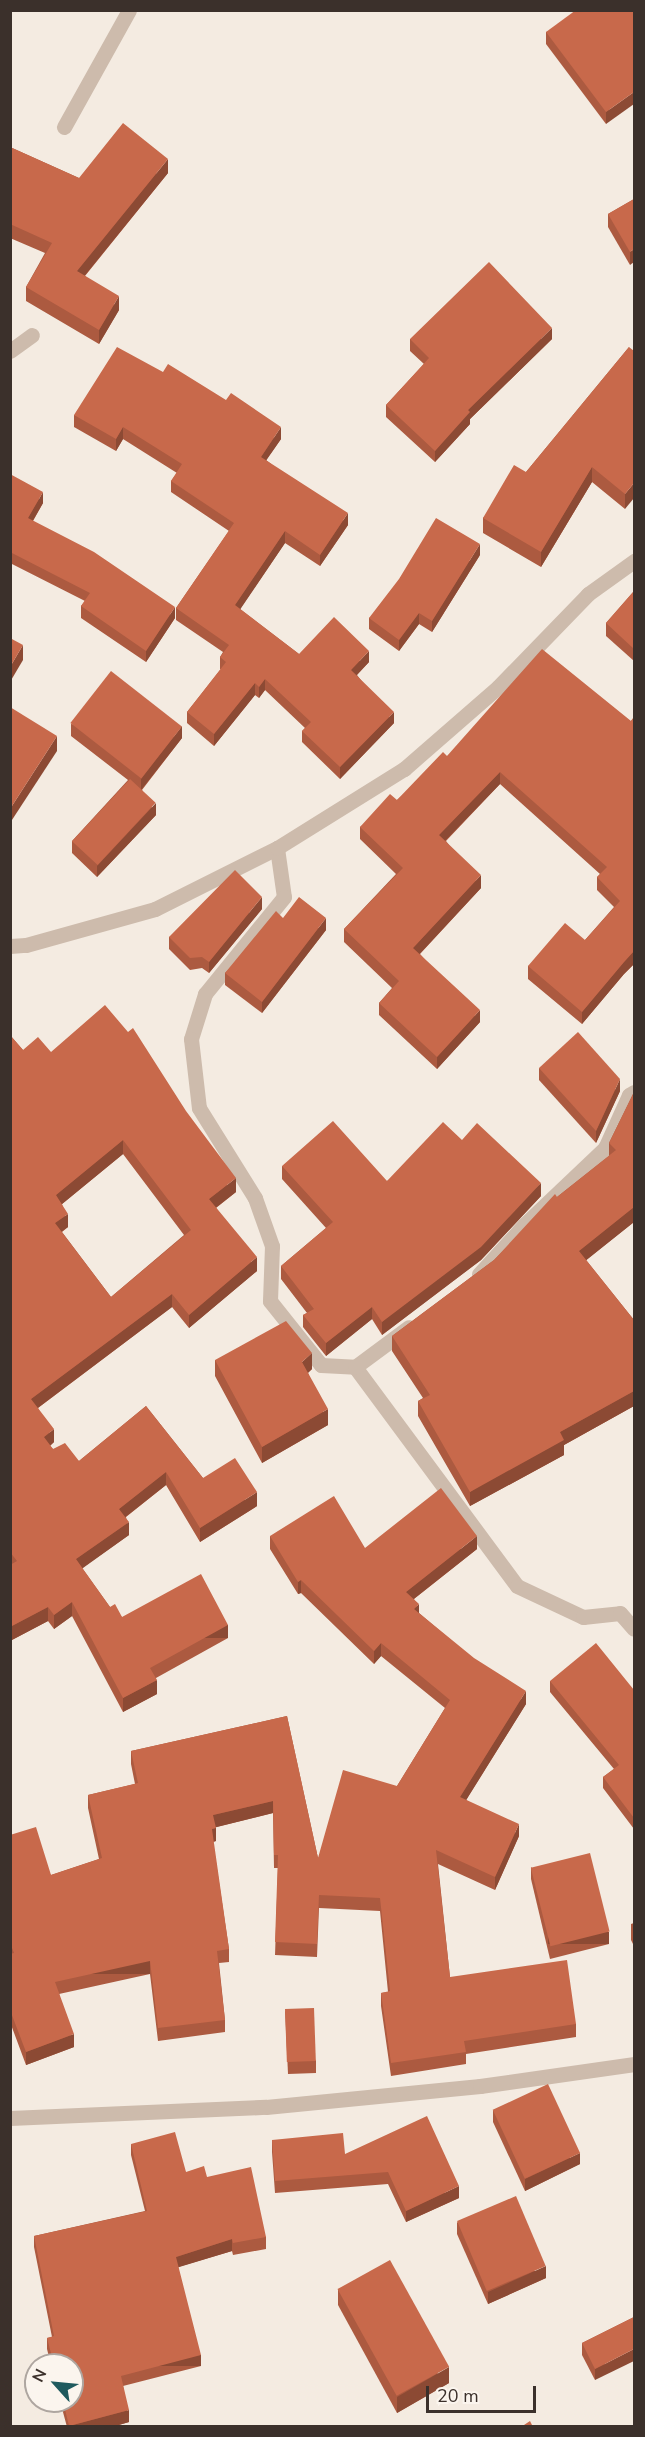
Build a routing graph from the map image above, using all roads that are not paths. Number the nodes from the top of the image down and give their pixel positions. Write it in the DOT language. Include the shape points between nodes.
graph roads {
  1 [pos="129,10"];
  2 [pos="64,127"];
  3 [pos="33,335"];
  4 [pos="10,351"];
  5 [pos="633,565"];
  6 [pos="278,848"];
  7 [pos="10,946"];
  8 [pos="634,1092"];
  9 [pos="471,1280"];
  10 [pos="419,1319"];
  11 [pos="355,1366"];
  12 [pos="634,1629"];
  13 [pos="634,2064"];
  14 [pos="10,2118"];
  1 -- 2 [label="street"];
  3 -- 4 [label="street"];
  5 -- 6 [label="street" via="588,594 498,687 405,769"];
  6 -- 7 [label="street" via="155,909"];
  6 -- 11 [label="street" via="284,897 206,994 191,1039 199,1108 255,1197 272,1246 270,1301 321,1365"];
  8 -- 9 [label="street" via="629,1095 605,1148"];
  10 -- 11 [label="street"];
  11 -- 12 [label="street" via="517,1586 583,1617 620,1612"];
  13 -- 14 [label="street" via="480,2086 266,2107"];
}
